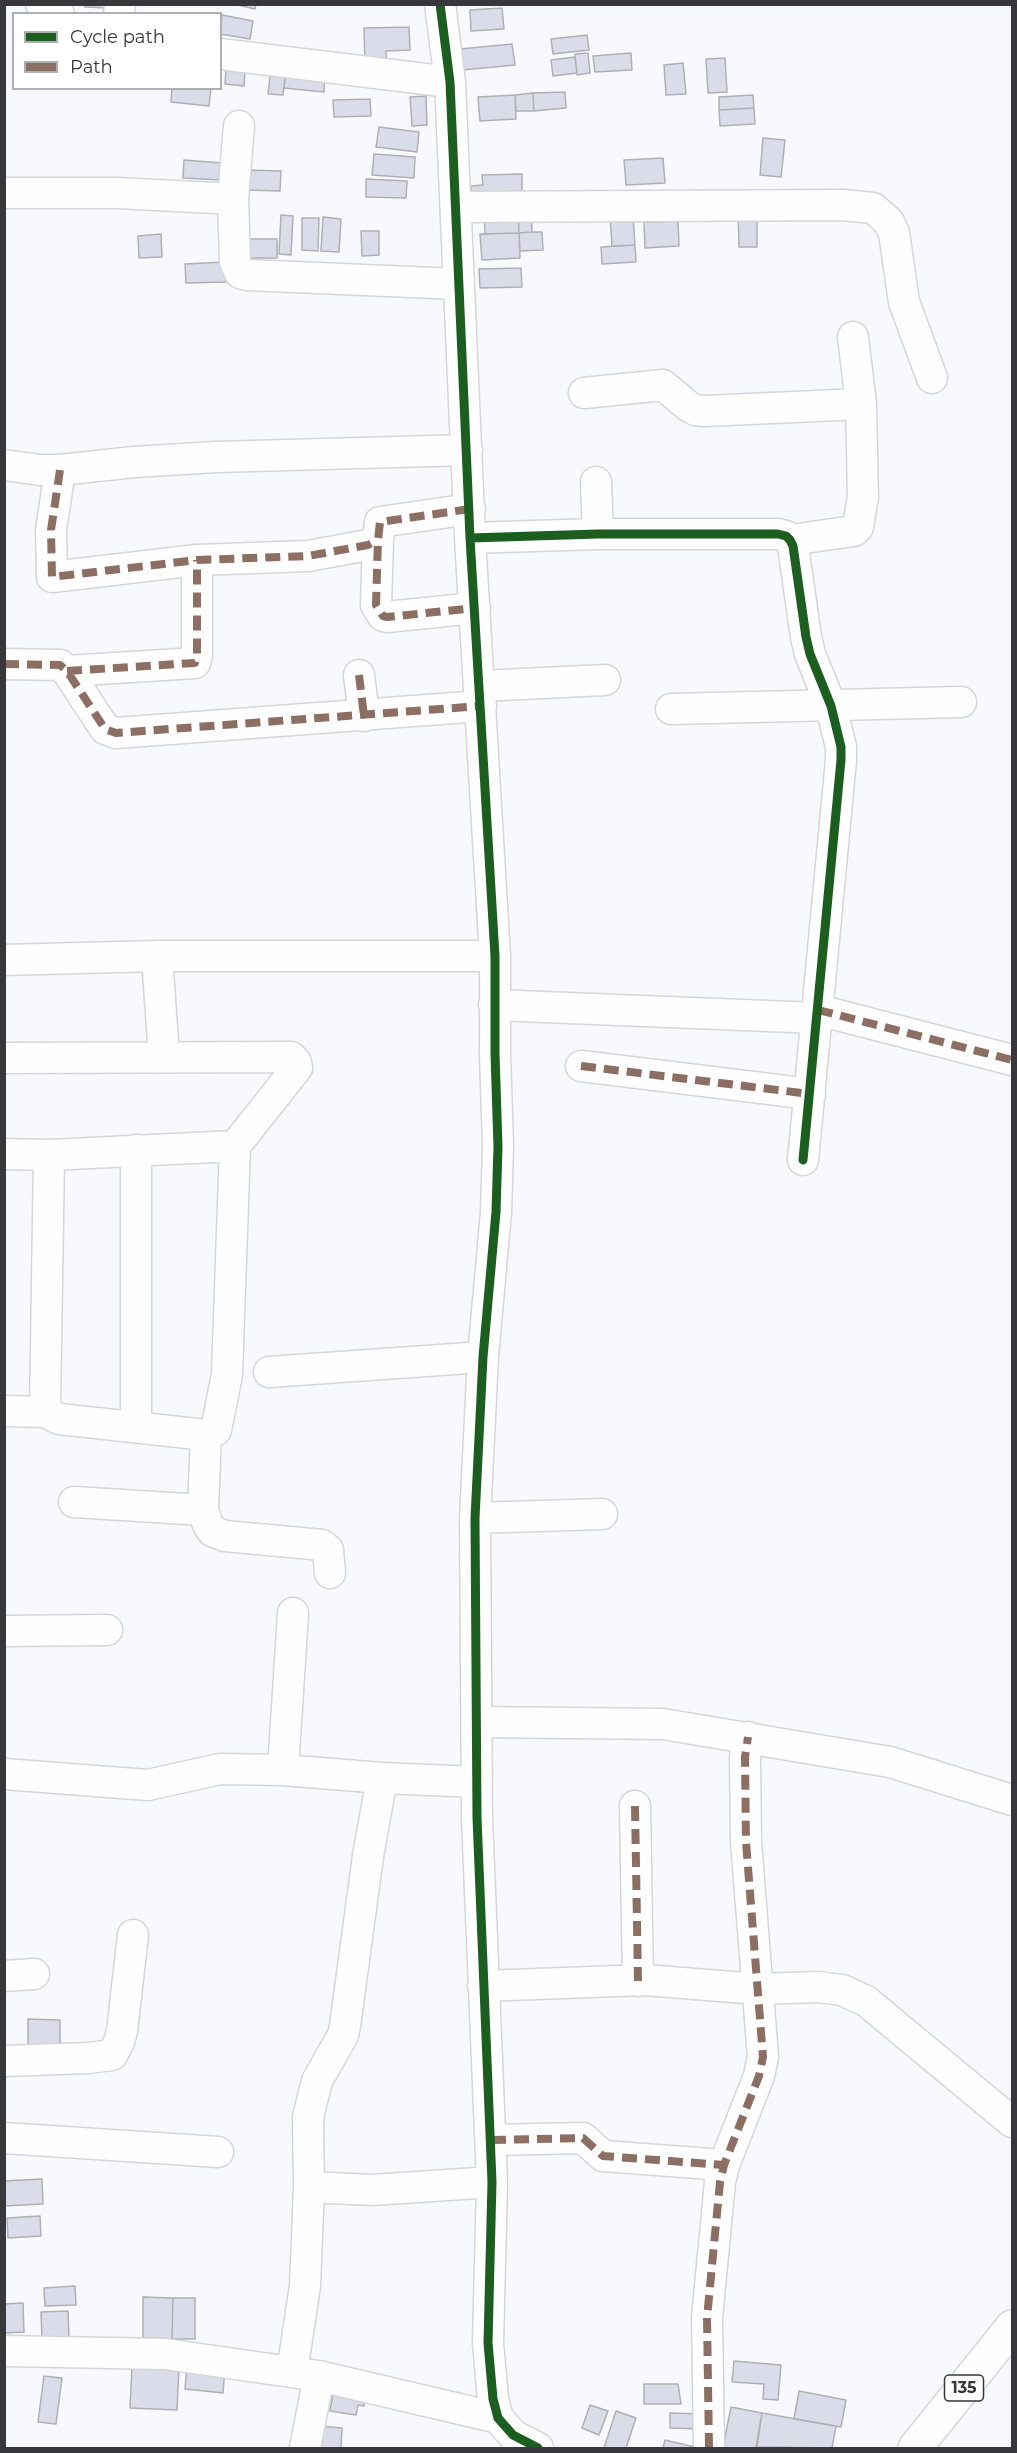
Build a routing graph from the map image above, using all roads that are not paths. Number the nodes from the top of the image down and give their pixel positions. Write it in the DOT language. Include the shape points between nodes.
graph roads {
  1 [pos="41,4"];
  2 [pos="440,4"];
  3 [pos="55,12"];
  4 [pos="222,54"];
  5 [pos="450,82"];
  6 [pos="239,126"];
  7 [pos="4,193"];
  8 [pos="233,199"];
  9 [pos="456,207"];
  10 [pos="458,284"];
  11 [pos="853,338"];
  12 [pos="932,378"];
  13 [pos="584,393"];
  14 [pos="861,404"];
  15 [pos="467,450"];
  16 [pos="4,465"];
  17 [pos="60,470"];
  18 [pos="596,482"];
  19 [pos="470,523"];
  20 [pos="598,534"];
  21 [pos="378,540"];
  22 [pos="790,540"];
  23 [pos="197,560"];
  24 [pos="475,608"];
  25 [pos="4,664"];
  26 [pos="67,671"];
  27 [pos="359,675"];
  28 [pos="605,680"];
  29 [pos="481,696"];
  30 [pos="961,702"];
  31 [pos="831,706"];
  32 [pos="671,709"];
  33 [pos="364,716"];
  34 [pos="157,956"];
  35 [pos="495,956"];
  36 [pos="4,960"];
  37 [pos="494,1005"];
  38 [pos="818,1014"];
  39 [pos="164,1057"];
  40 [pos="4,1058"];
  41 [pos="1012,1060"];
  42 [pos="581,1066"];
  43 [pos="810,1094"];
  44 [pos="235,1146"];
  45 [pos="136,1150"];
  46 [pos="4,1154"];
  47 [pos="49,1155"];
  48 [pos="803,1160"];
  49 [pos="483,1357"];
  50 [pos="269,1372"];
  51 [pos="4,1411"];
  52 [pos="45,1412"];
  53 [pos="136,1427"];
  54 [pos="206,1435"];
  55 [pos="74,1502"];
  56 [pos="203,1510"];
  57 [pos="602,1514"];
  58 [pos="475,1518"];
  59 [pos="330,1574"];
  60 [pos="293,1613"];
  61 [pos="107,1630"];
  62 [pos="4,1631"];
  63 [pos="477,1722"];
  64 [pos="747,1737"];
  65 [pos="283,1770"];
  66 [pos="4,1774"];
  67 [pos="382,1778"];
  68 [pos="477,1782"];
  69 [pos="1012,1800"];
  70 [pos="635,1806"];
  71 [pos="133,1935"];
  72 [pos="34,1974"];
  73 [pos="4,1976"];
  74 [pos="638,1981"];
  75 [pos="483,1986"];
  76 [pos="757,1989"];
  77 [pos="4,2061"];
  78 [pos="1012,2122"];
  79 [pos="4,2138"];
  80 [pos="490,2140"];
  81 [pos="218,2152"];
  82 [pos="724,2165"];
  83 [pos="492,2182"];
  84 [pos="309,2187"];
  85 [pos="1012,2327"];
  86 [pos="4,2351"];
  87 [pos="305,2374"];
  88 [pos="498,2418"];
  89 [pos="305,2448"];
  90 [pos="538,2448"];
  91 [pos="709,2448"];
  92 [pos="915,2448"];
  1 -- 3 [label="street"];
  2 -- 5 [label="street"];
  4 -- 5 [label="street"];
  5 -- 9 [label="street"];
  6 -- 8 [label="street"];
  7 -- 8 [label="street"];
  8 -- 10 [label="street" via="236,268 247,275"];
  9 -- 10 [label="street"];
  9 -- 12 [label="street" via="873,208 889,222 894,233 904,302"];
  10 -- 15 [label="street"];
  11 -- 14 [label="street"];
  13 -- 14 [label="street" via="663,385 688,406 704,411"];
  14 -- 22 [label="street" via="863,497 858,527 854,531"];
  15 -- 17 [label="street" via="216,457"];
  15 -- 19 [label="street"];
  16 -- 17 [label="street"];
  17 -- 23 [label="street" via="51,530 52,577"];
  18 -- 20 [label="street"];
  19 -- 20 [label="street"];
  19 -- 21 [label="street" via="380,522"];
  19 -- 24 [label="street"];
  20 -- 22 [label="street" via="777,534"];
  21 -- 23 [label="street" via="308,556"];
  21 -- 24 [label="street" via="376,605 383,616"];
  22 -- 31 [label="street" via="810,654"];
  23 -- 26 [label="street" via="195,663"];
  24 -- 29 [label="street"];
  25 -- 26 [label="street" via="51,664"];
  26 -- 33 [label="street" via="105,729 111,732"];
  27 -- 33 [label="street"];
  28 -- 29 [label="street"];
  29 -- 33 [label="street"];
  29 -- 35 [label="street"];
  30 -- 31 [label="street"];
  31 -- 32 [label="street"];
  31 -- 38 [label="street" via="841,760"];
  34 -- 35 [label="street"];
  34 -- 36 [label="street"];
  34 -- 39 [label="street"];
  35 -- 37 [label="street"];
  37 -- 38 [label="street"];
  37 -- 49 [label="street" via="498,1158"];
  38 -- 41 [label="street"];
  38 -- 43 [label="street"];
  39 -- 40 [label="street"];
  39 -- 44 [label="street" via="291,1057 296,1062 293,1075"];
  42 -- 43 [label="street"];
  43 -- 48 [label="street"];
  44 -- 45 [label="street"];
  44 -- 54 [label="street" via="227,1376 216,1430"];
  45 -- 47 [label="street"];
  45 -- 53 [label="street"];
  46 -- 47 [label="street"];
  47 -- 52 [label="street"];
  49 -- 50 [label="street"];
  49 -- 58 [label="street"];
  51 -- 52 [label="street"];
  52 -- 53 [label="street" via="59,1419"];
  53 -- 54 [label="street"];
  54 -- 56 [label="street"];
  55 -- 56 [label="street"];
  56 -- 59 [label="street" via="212,1531 225,1536 326,1547"];
  57 -- 58 [label="street"];
  58 -- 63 [label="street"];
  60 -- 65 [label="street"];
  61 -- 62 [label="street"];
  63 -- 64 [label="street" via="663,1724"];
  63 -- 68 [label="street"];
  64 -- 69 [label="street" via="890,1762"];
  64 -- 76 [label="street" via="746,1842"];
  65 -- 66 [label="street" via="220,1769 148,1785"];
  65 -- 67 [label="street"];
  67 -- 68 [label="street"];
  67 -- 84 [label="street" via="345,2026 318,2081 308,2117"];
  68 -- 75 [label="street"];
  70 -- 74 [label="street"];
  71 -- 77 [label="street" via="122,2031 112,2055"];
  72 -- 73 [label="street"];
  74 -- 75 [label="street"];
  74 -- 76 [label="street"];
  75 -- 80 [label="street"];
  76 -- 78 [label="street" via="818,1987 842,1990 866,2001"];
  76 -- 82 [label="street" via="762,2066"];
  79 -- 81 [label="street"];
  80 -- 82 [label="street" via="583,2138 603,2156"];
  80 -- 83 [label="street"];
  82 -- 91 [label="street" via="707,2318"];
  83 -- 84 [label="street" via="372,2190"];
  83 -- 88 [label="street" via="488,2343 492,2399"];
  84 -- 87 [label="street"];
  85 -- 92 [label="main road, 135"];
  86 -- 87 [label="street" via="165,2354"];
  87 -- 88 [label="street"];
  87 -- 89 [label="street"];
  88 -- 90 [label="street" via="513,2435"];
}
